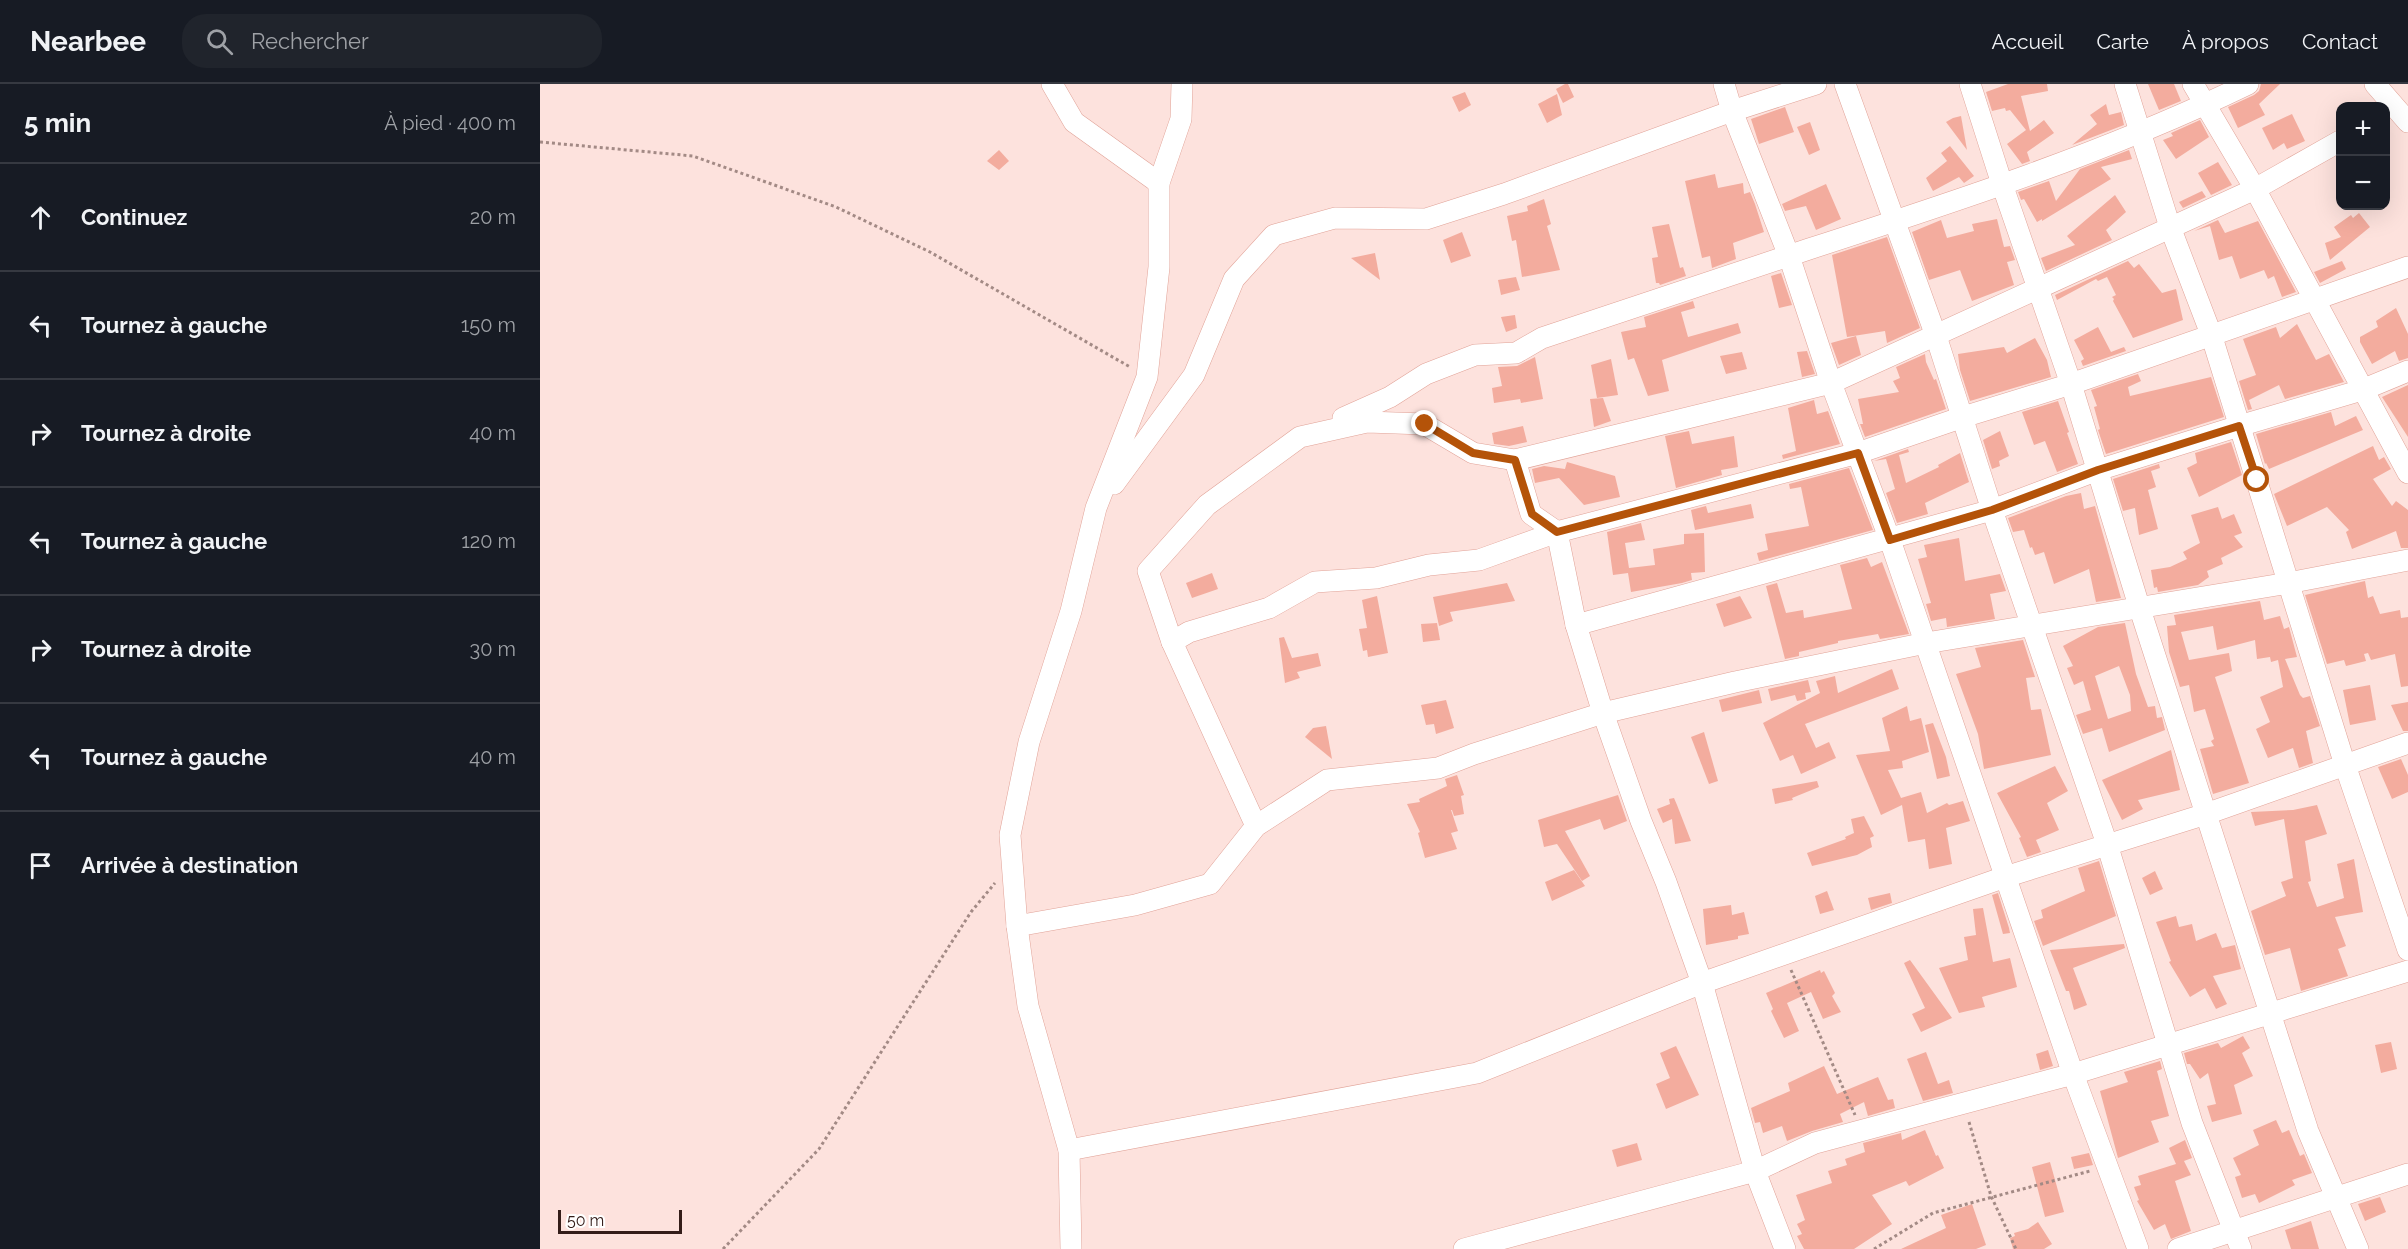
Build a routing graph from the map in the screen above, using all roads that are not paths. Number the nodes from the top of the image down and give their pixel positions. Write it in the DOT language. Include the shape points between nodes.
graph roads {
  1 [pos="1052,84"];
  2 [pos="1182,84"];
  3 [pos="1724,84"];
  4 [pos="1816,84"];
  5 [pos="1845,84"];
  6 [pos="1970,84"];
  7 [pos="2125,84"];
  8 [pos="2193,84"];
  9 [pos="2248,84"];
  10 [pos="2375,84"];
  11 [pos="2204,105"];
  12 [pos="1732,111"];
  13 [pos="2397,116"];
  14 [pos="2140,131"];
  15 [pos="2336,143"];
  16 [pos="1159,183"];
  17 [pos="2002,184"];
  18 [pos="2255,189"];
  19 [pos="1896,221"];
  20 [pos="2170,227"];
  21 [pos="1789,256"];
  22 [pos="2408,267"];
  23 [pos="2040,288"];
  24 [pos="2313,299"];
  25 [pos="2211,334"];
  26 [pos="1936,336"];
  27 [pos="2408,371"];
  28 [pos="1832,383"];
  29 [pos="2072,384"];
  30 [pos="2362,390"];
  31 [pos="1963,417"];
  32 [pos="2239,426"];
  33 [pos="1300,437"];
  34 [pos="1858,453"];
  35 [pos="1515,460"];
  36 [pos="2098,470"];
  37 [pos="2408,473"];
  38 [pos="1096,508"];
  39 [pos="1992,510"];
  40 [pos="1557,532"];
  41 [pos="1890,540"];
  42 [pos="2408,560"];
  43 [pos="2288,583"];
  44 [pos="2139,606"];
  45 [pos="2031,624"];
  46 [pos="1576,625"];
  47 [pos="1172,642"];
  48 [pos="1926,644"];
  49 [pos="1603,713"];
  50 [pos="2408,743"];
  51 [pos="2345,765"];
  52 [pos="2206,814"];
  53 [pos="1256,826"];
  54 [pos="2107,844"];
  55 [pos="2005,876"];
  56 [pos="1017,926"];
  57 [pos="2408,950"];
  58 [pos="2408,971"];
  59 [pos="1702,983"];
  60 [pos="2271,1014"];
  61 [pos="2167,1045"];
  62 [pos="2073,1074"];
  63 [pos="1069,1150"];
  64 [pos="1755,1171"];
  65 [pos="2408,1174"];
  66 [pos="2336,1197"];
  67 [pos="2238,1240"];
  68 [pos="1071,1249"];
  69 [pos="1464,1249"];
  70 [pos="1785,1249"];
  71 [pos="2138,1249"];
  72 [pos="2178,1249"];
  73 [pos="2358,1249"];
  1 -- 16 [label="street" via="1074,122"];
  2 -- 16 [label="street" via="1181,119"];
  3 -- 12 [label="street"];
  4 -- 12 [label="street"];
  5 -- 19 [label="street"];
  6 -- 17 [label="street"];
  7 -- 14 [label="street"];
  8 -- 11 [label="street"];
  9 -- 11 [label="street"];
  10 -- 13 [label="street"];
  11 -- 14 [label="street"];
  11 -- 18 [label="street"];
  12 -- 21 [label="street"];
  12 -- 38 [label="street" via="1426,219 1335,218 1274,235 1234,279 1194,375"];
  14 -- 17 [label="street"];
  14 -- 20 [label="street"];
  15 -- 18 [label="street"];
  16 -- 38 [label="street" via="1160,267 1147,377"];
  17 -- 19 [label="street"];
  17 -- 23 [label="street"];
  18 -- 20 [label="street"];
  18 -- 24 [label="street"];
  19 -- 21 [label="street"];
  19 -- 26 [label="street"];
  20 -- 23 [label="street"];
  20 -- 25 [label="street"];
  21 -- 28 [label="street"];
  21 -- 33 [label="street" via="1542,338 1516,353 1475,355 1426,374 1390,397"];
  22 -- 24 [label="street"];
  23 -- 26 [label="street"];
  23 -- 29 [label="street"];
  24 -- 25 [label="street"];
  24 -- 30 [label="street"];
  25 -- 29 [label="street"];
  25 -- 32 [label="street"];
  26 -- 28 [label="street"];
  26 -- 31 [label="street"];
  27 -- 30 [label="street"];
  28 -- 34 [label="street"];
  28 -- 35 [label="street"];
  29 -- 31 [label="street"];
  29 -- 36 [label="street"];
  30 -- 32 [label="street"];
  30 -- 37 [label="street"];
  31 -- 34 [label="street"];
  31 -- 39 [label="street"];
  32 -- 36 [label="street"];
  32 -- 43 [label="street"];
  33 -- 35 [label="street" via="1367,422 1425,424 1473,453"];
  33 -- 47 [label="street" via="1207,505 1148,571"];
  34 -- 40 [label="street"];
  34 -- 41 [label="street"];
  35 -- 40 [label="street" via="1532,514"];
  36 -- 39 [label="street"];
  36 -- 44 [label="street"];
  38 -- 56 [label="street" via="1071,611 1029,742 1010,835"];
  39 -- 41 [label="street"];
  39 -- 45 [label="street"];
  40 -- 46 [label="street"];
  40 -- 47 [label="street" via="1479,560 1429,565 1376,578 1315,582 1269,608 1189,632"];
  41 -- 46 [label="street"];
  41 -- 48 [label="street"];
  42 -- 43 [label="street"];
  43 -- 44 [label="street"];
  43 -- 51 [label="street"];
  44 -- 45 [label="street"];
  44 -- 52 [label="street"];
  45 -- 48 [label="street"];
  45 -- 54 [label="street"];
  46 -- 49 [label="street"];
  47 -- 53 [label="street"];
  48 -- 49 [label="street"];
  48 -- 55 [label="street"];
  49 -- 53 [label="street" via="1438,768 1327,780"];
  49 -- 59 [label="street"];
  50 -- 51 [label="street"];
  51 -- 52 [label="street"];
  51 -- 57 [label="street"];
  52 -- 54 [label="street"];
  52 -- 60 [label="street"];
  53 -- 56 [label="street" via="1210,884 1135,905"];
  54 -- 55 [label="street"];
  54 -- 61 [label="street"];
  55 -- 59 [label="street"];
  55 -- 62 [label="street"];
  56 -- 63 [label="street" via="1028,1006"];
  58 -- 60 [label="street"];
  59 -- 63 [label="street" via="1477,1073"];
  59 -- 64 [label="street"];
  60 -- 61 [label="street"];
  60 -- 66 [label="street" via="2308,1131"];
  61 -- 62 [label="street"];
  61 -- 67 [label="street" via="2192,1123"];
  62 -- 64 [label="street" via="1815,1143"];
  62 -- 71 [label="street"];
  63 -- 68 [label="street"];
  64 -- 69 [label="street"];
  64 -- 70 [label="street"];
  65 -- 66 [label="street"];
  66 -- 67 [label="street"];
  66 -- 73 [label="street"];
  67 -- 72 [label="street"];
}
